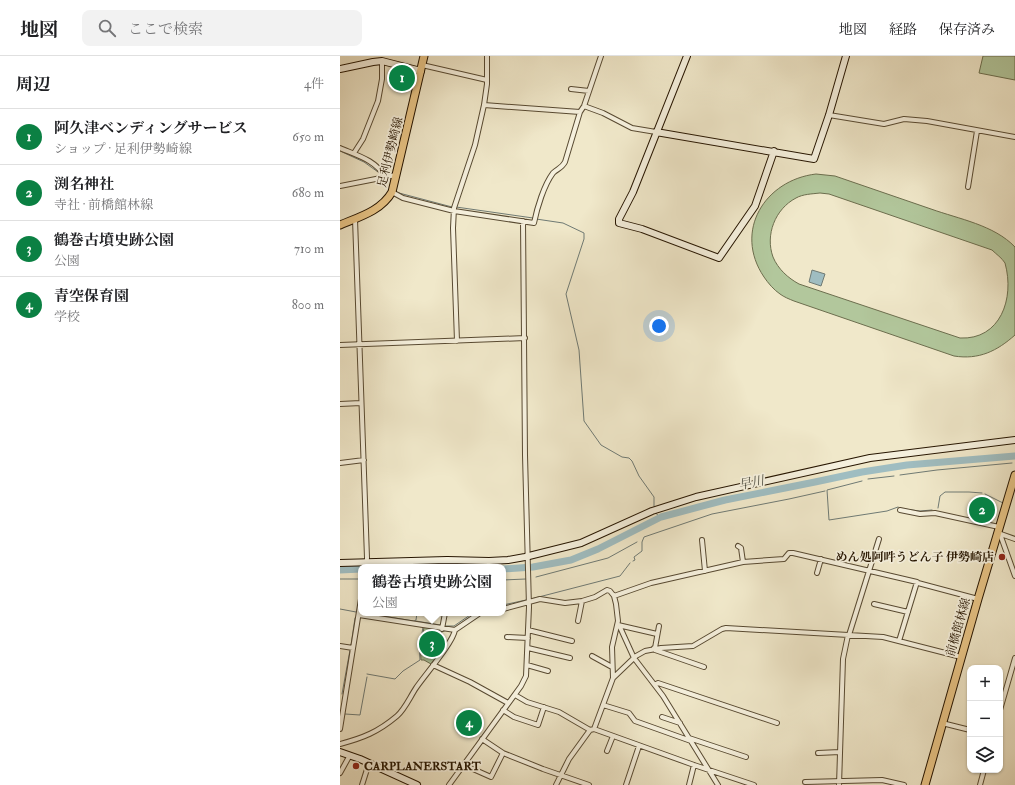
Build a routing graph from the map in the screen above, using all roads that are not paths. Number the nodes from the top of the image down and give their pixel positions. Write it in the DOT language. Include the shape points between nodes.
graph roads {
  1 [pos="424,56"];
  2 [pos="487,56"];
  3 [pos="602,56"];
  4 [pos="687,56"];
  5 [pos="846,56"];
  6 [pos="382,61"];
  7 [pos="421,68"];
  8 [pos="340,70"];
  9 [pos="487,80"];
  10 [pos="571,89"];
  11 [pos="589,91"];
  12 [pos="484,105"];
  13 [pos="584,106"];
  14 [pos="580,112"];
  15 [pos="829,115"];
  16 [pos="977,131"];
  17 [pos="656,132"];
  18 [pos="1015,137"];
  19 [pos="340,148"];
  20 [pos="774,151"];
  21 [pos="354,153"];
  22 [pos="397,175"];
  23 [pos="385,178"];
  24 [pos="340,186"];
  25 [pos="968,187"];
  26 [pos="392,192"];
  27 [pos="454,211"];
  28 [pos="355,218"];
  29 [pos="523,222"];
  30 [pos="340,225"];
  31 [pos="525,338"];
  32 [pos="457,341"];
  33 [pos="360,344"];
  34 [pos="340,345"];
  35 [pos="361,403"];
  36 [pos="340,404"];
  37 [pos="1015,440"];
  38 [pos="364,460"];
  39 [pos="340,463"];
  40 [pos="1015,475"];
  41 [pos="900,510"];
  42 [pos="999,531"];
  43 [pos="879,539"];
  44 [pos="702,540"];
  45 [pos="1015,540"];
  46 [pos="738,546"];
  47 [pos="528,558"];
  48 [pos="821,559"];
  49 [pos="340,562"];
  50 [pos="743,562"];
  51 [pos="366,564"];
  52 [pos="705,571"];
  53 [pos="868,571"];
  54 [pos="817,573"];
  55 [pos="1015,576"];
  56 [pos="918,583"];
  57 [pos="614,596"];
  58 [pos="978,599"];
  59 [pos="582,601"];
  60 [pos="529,602"];
  61 [pos="874,604"];
  62 [pos="506,608"];
  63 [pos="908,612"];
  64 [pos="359,616"];
  65 [pos="365,616"];
  66 [pos="444,616"];
  67 [pos="476,616"];
  68 [pos="578,621"];
  69 [pos="618,625"];
  70 [pos="659,626"];
  71 [pos="442,629"];
  72 [pos="455,630"];
  73 [pos="528,630"];
  74 [pos="657,634"];
  75 [pos="848,635"];
  76 [pos="508,637"];
  77 [pos="528,638"];
  78 [pos="572,640"];
  79 [pos="899,641"];
  80 [pos="340,646"];
  81 [pos="353,648"];
  82 [pos="528,648"];
  83 [pos="655,648"];
  84 [pos="592,656"];
  85 [pos="961,657"];
  86 [pos="570,658"];
  87 [pos="634,658"];
  88 [pos="1015,658"];
  89 [pos="433,665"];
  90 [pos="527,665"];
  91 [pos="612,667"];
  92 [pos="704,667"];
  93 [pos="548,671"];
  94 [pos="613,678"];
  95 [pos="655,685"];
  96 [pos="514,695"];
  97 [pos="342,697"];
  98 [pos="1003,701"];
  99 [pos="508,703"];
  100 [pos="604,705"];
  101 [pos="544,707"];
  102 [pos="503,710"];
  103 [pos="662,717"];
  104 [pos="680,723"];
  105 [pos="777,723"];
  106 [pos="942,723"];
  107 [pos="340,729"];
  108 [pos="967,729"];
  109 [pos="592,730"];
  110 [pos="613,736"];
  111 [pos="482,739"];
  112 [pos="690,740"];
  113 [pos="340,744"];
  114 [pos="639,746"];
  115 [pos="607,751"];
  116 [pos="340,752"];
  117 [pos="840,752"];
  118 [pos="503,753"];
  119 [pos="818,753"];
  120 [pos="350,755"];
  121 [pos="746,757"];
  122 [pos="369,763"];
  123 [pos="464,765"];
  124 [pos="694,765"];
  125 [pos="710,770"];
  126 [pos="340,773"];
  127 [pos="983,773"];
  128 [pos="560,776"];
  129 [pos="805,782"];
  130 [pos="407,783"];
  131 [pos="839,783"];
  132 [pos="881,783"];
  133 [pos="362,785"];
  134 [pos="417,785"];
  135 [pos="448,785"];
  136 [pos="556,785"];
  137 [pos="589,785"];
  138 [pos="626,785"];
  139 [pos="689,785"];
  140 [pos="718,785"];
  141 [pos="754,785"];
  142 [pos="904,785"];
  143 [pos="927,785"];
  144 [pos="980,785"];
  1 -- 7 [label="main road, 足利伊勢崎線"];
  2 -- 9 [label="street"];
  3 -- 11 [label="street"];
  4 -- 17 [label="street"];
  5 -- 15 [label="street"];
  6 -- 7 [label="street"];
  6 -- 8 [label="street"];
  6 -- 21 [label="street" via="378,101"];
  7 -- 9 [label="street"];
  7 -- 22 [label="main road, 足利伊勢崎線"];
  9 -- 12 [label="street"];
  10 -- 11 [label="street"];
  11 -- 13 [label="street"];
  12 -- 14 [label="street"];
  12 -- 27 [label="street" via="475,145"];
  13 -- 14 [label="street"];
  13 -- 17 [label="street" via="632,128"];
  14 -- 29 [label="street" via="565,162 553,174 544,191 534,223"];
  15 -- 16 [label="street" via="884,124 904,119 927,121"];
  15 -- 20 [label="street" via="814,159"];
  16 -- 18 [label="street"];
  16 -- 25 [label="street"];
  17 -- 20 [label="street"];
  17 -- 20 [label="street" via="633,192 618,222 718,258 755,206"];
  19 -- 21 [label="street"];
  21 -- 23 [label="street" via="368,160"];
  22 -- 23 [label="street"];
  22 -- 26 [label="main road, 足利伊勢崎線"];
  23 -- 24 [label="street"];
  26 -- 27 [label="street" via="403,198"];
  26 -- 28 [label="main road, 足利伊勢崎線" via="379,207"];
  27 -- 29 [label="street"];
  27 -- 32 [label="street"];
  28 -- 30 [label="main road, 足利伊勢崎線"];
  28 -- 33 [label="street"];
  29 -- 31 [label="street"];
  31 -- 32 [label="street"];
  31 -- 47 [label="street"];
  32 -- 33 [label="street"];
  33 -- 34 [label="street"];
  33 -- 35 [label="street"];
  35 -- 36 [label="street"];
  35 -- 38 [label="street"];
  37 -- 47 [label="street" via="870,458 696,497 652,511 587,541"];
  38 -- 39 [label="street"];
  38 -- 51 [label="street"];
  40 -- 42 [label="main road, 前橋館林線"];
  41 -- 42 [label="street" via="920,514 935,513"];
  42 -- 45 [label="street"];
  42 -- 55 [label="street"];
  42 -- 58 [label="main road, 前橋館林線"];
  43 -- 53 [label="street"];
  44 -- 52 [label="street"];
  46 -- 50 [label="street" via="741,548"];
  47 -- 51 [label="street"];
  47 -- 60 [label="street"];
  48 -- 50 [label="street" via="789,553 784,559"];
  48 -- 53 [label="street"];
  48 -- 54 [label="street"];
  49 -- 51 [label="street"];
  50 -- 52 [label="street"];
  52 -- 57 [label="street" via="651,583"];
  53 -- 56 [label="street"];
  53 -- 75 [label="street"];
  56 -- 58 [label="street"];
  56 -- 63 [label="street"];
  57 -- 59 [label="street" via="607,590"];
  57 -- 69 [label="street"];
  58 -- 85 [label="main road, 前橋館林線"];
  59 -- 60 [label="street" via="565,603 540,599"];
  59 -- 68 [label="street"];
  60 -- 62 [label="street"];
  60 -- 73 [label="street"];
  61 -- 63 [label="street"];
  63 -- 79 [label="street"];
  64 -- 81 [label="street"];
  65 -- 71 [label="street"];
  66 -- 71 [label="street"];
  67 -- 72 [label="street"];
  69 -- 74 [label="street"];
  69 -- 87 [label="street"];
  69 -- 91 [label="street" via="612,647"];
  70 -- 74 [label="street"];
  71 -- 72 [label="street"];
  72 -- 89 [label="street"];
  73 -- 77 [label="street"];
  73 -- 78 [label="street"];
  74 -- 83 [label="street"];
  75 -- 79 [label="street" via="883,637"];
  75 -- 83 [label="street" via="726,628 693,646"];
  75 -- 117 [label="street" via="843,659"];
  76 -- 77 [label="street"];
  77 -- 82 [label="street"];
  79 -- 85 [label="street"];
  80 -- 81 [label="street"];
  81 -- 97 [label="street"];
  82 -- 86 [label="street"];
  82 -- 90 [label="street"];
  83 -- 87 [label="street"];
  83 -- 92 [label="street"];
  84 -- 91 [label="street"];
  85 -- 106 [label="main road, 前橋館林線"];
  87 -- 94 [label="street"];
  87 -- 95 [label="street"];
  88 -- 98 [label="street"];
  89 -- 99 [label="street"];
  89 -- 113 [label="street" via="396,717 370,735"];
  90 -- 93 [label="street"];
  90 -- 96 [label="street" via="525,680"];
  91 -- 94 [label="street"];
  94 -- 100 [label="street"];
  95 -- 104 [label="street"];
  95 -- 105 [label="street" via="658,683 689,692"];
  96 -- 99 [label="street"];
  96 -- 101 [label="street"];
  97 -- 107 [label="street"];
  99 -- 102 [label="street"];
  100 -- 109 [label="street"];
  100 -- 112 [label="street" via="629,713 635,721"];
  101 -- 102 [label="street" via="538,725"];
  101 -- 109 [label="street"];
  102 -- 111 [label="street"];
  103 -- 104 [label="street"];
  104 -- 112 [label="street"];
  106 -- 108 [label="street"];
  106 -- 143 [label="main road, 前橋館林線"];
  109 -- 110 [label="street"];
  109 -- 128 [label="street" via="569,759"];
  110 -- 114 [label="street"];
  110 -- 115 [label="street"];
  111 -- 118 [label="street"];
  111 -- 123 [label="street"];
  112 -- 121 [label="street"];
  112 -- 125 [label="street"];
  114 -- 124 [label="street"];
  114 -- 138 [label="street"];
  116 -- 120 [label="street"];
  117 -- 119 [label="street"];
  117 -- 131 [label="street"];
  118 -- 123 [label="street" via="491,777"];
  118 -- 128 [label="street"];
  120 -- 122 [label="street"];
  120 -- 126 [label="street"];
  122 -- 130 [label="street"];
  122 -- 133 [label="street"];
  123 -- 135 [label="street"];
  124 -- 125 [label="street"];
  124 -- 139 [label="street"];
  125 -- 140 [label="street"];
  125 -- 141 [label="street"];
  127 -- 144 [label="street"];
  128 -- 136 [label="street"];
  128 -- 137 [label="street"];
  129 -- 131 [label="street"];
  130 -- 134 [label="street"];
  131 -- 132 [label="street"];
  132 -- 142 [label="street"];
}
